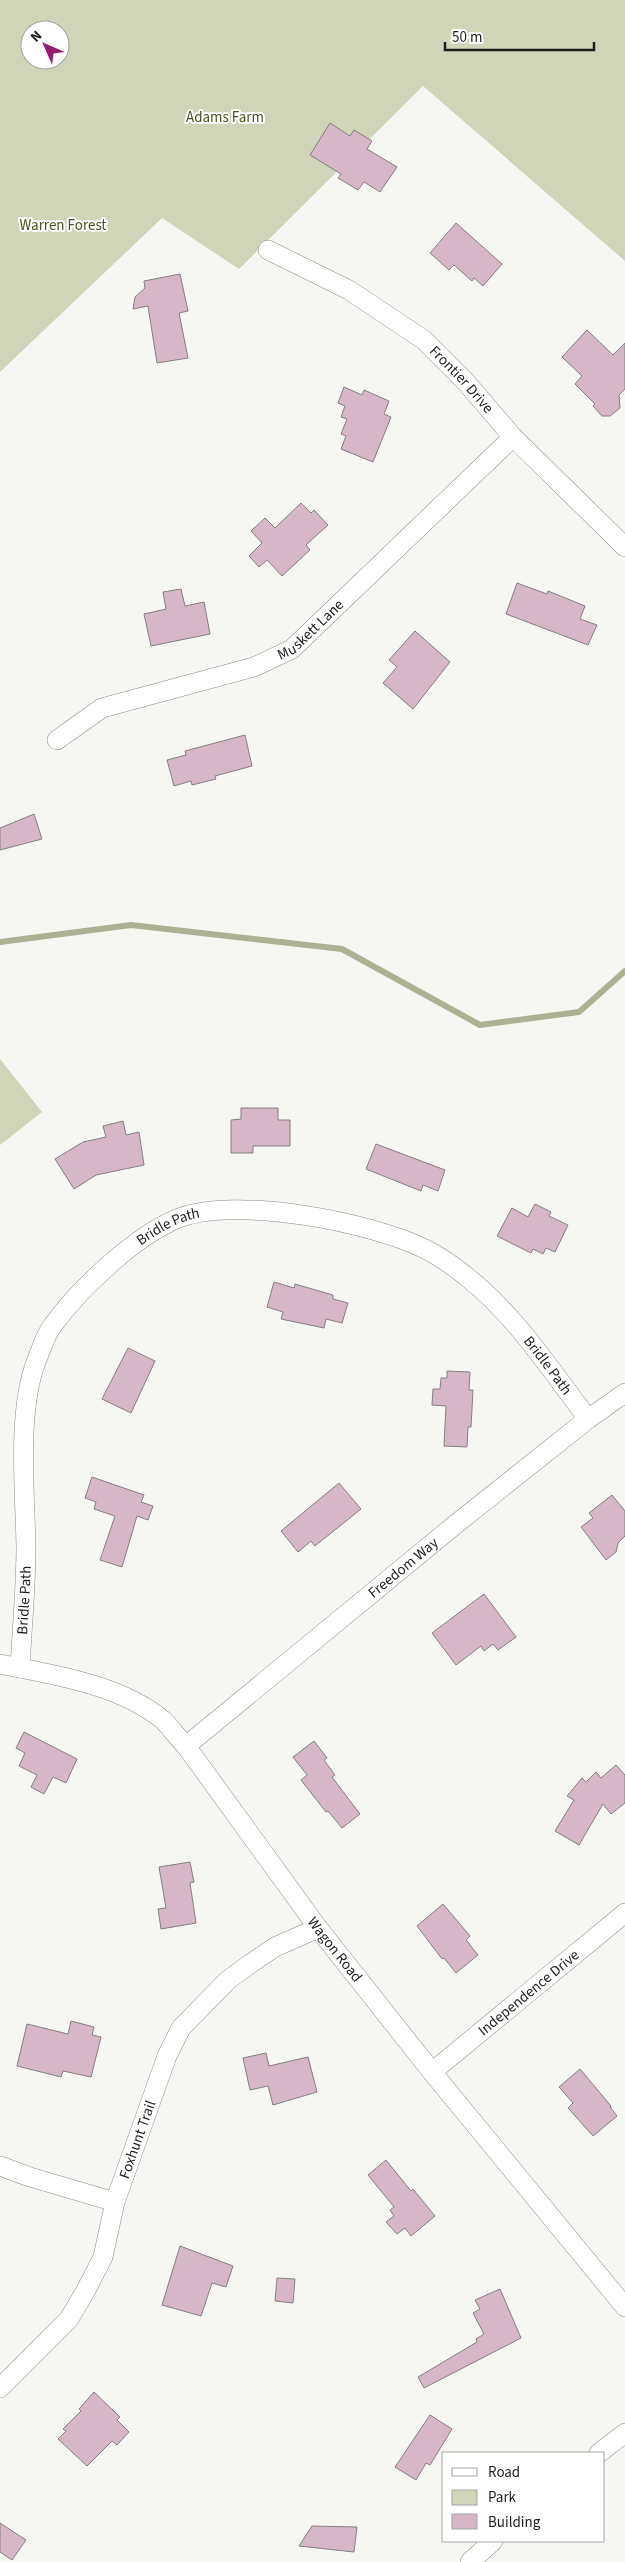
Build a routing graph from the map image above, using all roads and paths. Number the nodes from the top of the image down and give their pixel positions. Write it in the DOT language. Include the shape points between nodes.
graph roads {
  1 [pos="268,250"];
  2 [pos="513,437"];
  3 [pos="625,548"];
  4 [pos="57,740"];
  5 [pos="625,1393"];
  6 [pos="588,1420"];
  7 [pos="0,1664"];
  8 [pos="20,1668"];
  9 [pos="186,1746"];
  10 [pos="625,1913"];
  11 [pos="318,1928"];
  12 [pos="432,2072"];
  13 [pos="0,2166"];
  14 [pos="115,2202"];
  15 [pos="625,2307"];
  16 [pos="0,2388"];
  17 [pos="625,2433"];
  18 [pos="600,2452"];
  19 [pos="492,2542"];
  20 [pos="470,2562"];
  1 -- 2 [label="street, Frontier Drive" via="349,290 424,340"];
  2 -- 3 [label="street, Frontier Drive"];
  2 -- 4 [label="street, Muskett Lane" via="292,649 254,667 102,708"];
  5 -- 6 [label="street, Freedom Way"];
  6 -- 8 [label="street, Bridle Path" via="505,1312 467,1277 426,1249 376,1232 283,1213 220,1209 180,1218 136,1241 98,1276 51,1326 35,1364 26,1398 26,1549"];
  6 -- 9 [label="street, Freedom Way"];
  7 -- 8 [label="street, Wagon Road"];
  8 -- 9 [label="street, Wagon Road" via="120,1695 165,1722"];
  9 -- 11 [label="street, Wagon Road"];
  10 -- 12 [label="street, Independence Drive"];
  11 -- 12 [label="street, Wagon Road"];
  11 -- 14 [label="street, Foxhunt Trail" via="275,1948 228,1980 181,2028 167,2056"];
  12 -- 15 [label="street, Wagon Road"];
  13 -- 14 [label="street"];
  14 -- 16 [label="street, Foxhunt Trail" via="103,2257 69,2319"];
  17 -- 18 [label="street"];
  19 -- 20 [label="street"];
}
